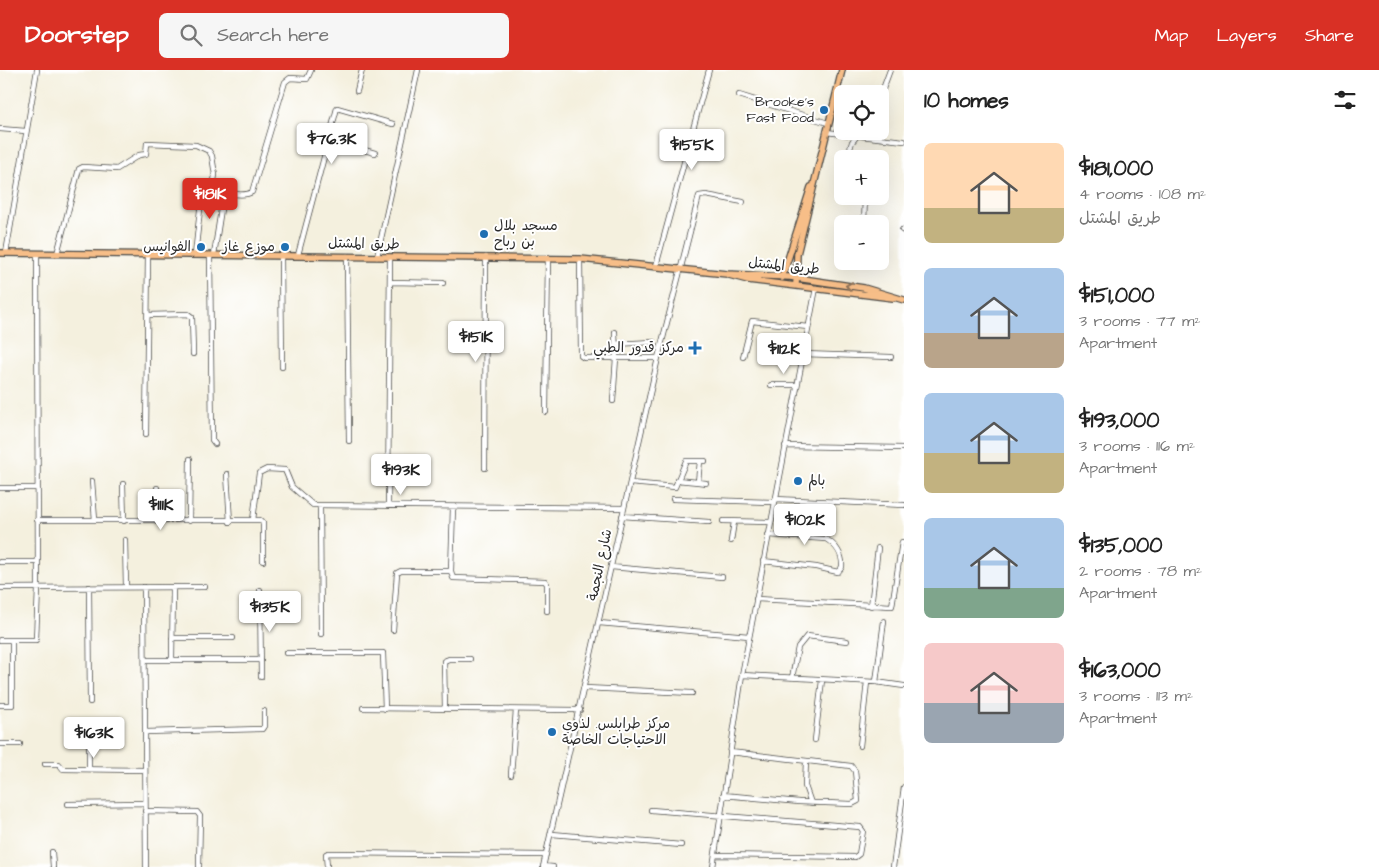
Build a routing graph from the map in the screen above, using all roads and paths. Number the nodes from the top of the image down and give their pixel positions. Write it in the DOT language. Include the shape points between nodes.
graph roads {
  1 [pos="37,70"];
  2 [pos="311,70"];
  3 [pos="362,70"];
  4 [pos="418,70"];
  5 [pos="709,70"];
  6 [pos="834,70"];
  7 [pos="890,70"];
  8 [pos="842,71"];
  9 [pos="884,85"];
  10 [pos="357,91"];
  11 [pos="739,95"];
  12 [pos="828,123"];
  13 [pos="393,124"];
  14 [pos="0,129"];
  15 [pos="26,131"];
  16 [pos="826,132"];
  17 [pos="834,132"];
  18 [pos="889,138"];
  19 [pos="329,140"];
  20 [pos="904,141"];
  21 [pos="376,153"];
  22 [pos="816,171"];
  23 [pos="743,202"];
  24 [pos="3,253"];
  25 [pos="37,254"];
  26 [pos="57,254"];
  27 [pos="148,254"];
  28 [pos="195,255"];
  29 [pos="212,255"];
  30 [pos="281,255"];
  31 [pos="298,255"];
  32 [pos="347,256"];
  33 [pos="377,257"];
  34 [pos="390,257"];
  35 [pos="486,257"];
  36 [pos="548,257"];
  37 [pos="580,259"];
  38 [pos="656,266"];
  39 [pos="681,269"];
  40 [pos="727,274"];
  41 [pos="782,277"];
  42 [pos="796,278"];
  43 [pos="390,282"];
  44 [pos="443,283"];
  45 [pos="780,284"];
  46 [pos="796,286"];
  47 [pos="816,288"];
  48 [pos="902,299"];
  49 [pos="148,316"];
  50 [pos="808,327"];
  51 [pos="614,332"];
  52 [pos="653,342"];
  53 [pos="615,344"];
  54 [pos="193,354"];
  55 [pos="803,354"];
  56 [pos="742,357"];
  57 [pos="891,357"];
  58 [pos="616,358"];
  59 [pos="658,358"];
  60 [pos="282,367"];
  61 [pos="771,384"];
  62 [pos="797,385"];
  63 [pos="613,401"];
  64 [pos="546,412"];
  65 [pos="146,434"];
  66 [pos="349,442"];
  67 [pos="215,444"];
  68 [pos="785,446"];
  69 [pos="904,448"];
  70 [pos="190,459"];
  71 [pos="485,468"];
  72 [pos="227,474"];
  73 [pos="677,480"];
  74 [pos="92,481"];
  75 [pos="698,482"];
  76 [pos="630,483"];
  77 [pos="706,483"];
  78 [pos="123,484"];
  79 [pos="0,488"];
  80 [pos="37,488"];
  81 [pos="157,488"];
  82 [pos="673,499"];
  83 [pos="774,501"];
  84 [pos="904,505"];
  85 [pos="320,506"];
  86 [pos="388,506"];
  87 [pos="453,506"];
  88 [pos="624,508"];
  89 [pos="622,516"];
  90 [pos="37,520"];
  91 [pos="95,520"];
  92 [pos="253,520"];
  93 [pos="124,521"];
  94 [pos="157,521"];
  95 [pos="189,521"];
  96 [pos="722,521"];
  97 [pos="230,522"];
  98 [pos="709,522"];
  99 [pos="734,522"];
  100 [pos="770,522"];
  101 [pos="768,535"];
  102 [pos="125,540"];
  103 [pos="731,542"];
  104 [pos="902,542"];
  105 [pos="878,548"];
  106 [pos="263,561"];
  107 [pos="763,561"];
  108 [pos="0,562"];
  109 [pos="36,562"];
  110 [pos="611,567"];
  111 [pos="451,571"];
  112 [pos="722,577"];
  113 [pos="89,587"];
  114 [pos="126,587"];
  115 [pos="144,587"];
  116 [pos="173,587"];
  117 [pos="205,587"];
  118 [pos="0,588"];
  119 [pos="38,588"];
  120 [pos="260,590"];
  121 [pos="756,599"];
  122 [pos="871,606"];
  123 [pos="547,611"];
  124 [pos="884,621"];
  125 [pos="599,623"];
  126 [pos="393,630"];
  127 [pos="321,634"];
  128 [pos="749,636"];
  129 [pos="172,638"];
  130 [pos="233,638"];
  131 [pos="0,640"];
  132 [pos="12,640"];
  133 [pos="847,641"];
  134 [pos="286,653"];
  135 [pos="172,659"];
  136 [pos="470,659"];
  137 [pos="144,660"];
  138 [pos="261,660"];
  139 [pos="742,675"];
  140 [pos="261,677"];
  141 [pos="792,678"];
  142 [pos="822,680"];
  143 [pos="867,682"];
  144 [pos="876,682"];
  145 [pos="904,686"];
  146 [pos="585,688"];
  147 [pos="692,693"];
  148 [pos="90,702"];
  149 [pos="0,705"];
  150 [pos="364,708"];
  151 [pos="385,709"];
  152 [pos="445,709"];
  153 [pos="516,710"];
  154 [pos="580,710"];
  155 [pos="264,711"];
  156 [pos="145,732"];
  157 [pos="815,740"];
  158 [pos="89,741"];
  159 [pos="0,744"];
  160 [pos="20,744"];
  161 [pos="860,746"];
  162 [pos="730,752"];
  163 [pos="806,760"];
  164 [pos="45,764"];
  165 [pos="89,768"];
  166 [pos="145,770"];
  167 [pos="512,775"];
  168 [pos="904,787"];
  169 [pos="723,795"];
  170 [pos="145,803"];
  171 [pos="811,803"];
  172 [pos="68,804"];
  173 [pos="651,810"];
  174 [pos="145,811"];
  175 [pos="720,815"];
  176 [pos="552,834"];
  177 [pos="681,846"];
  178 [pos="52,852"];
  179 [pos="546,855"];
  180 [pos="714,855"];
  181 [pos="543,866"];
  182 [pos="53,867"];
  183 [pos="146,867"];
  184 [pos="199,867"];
  185 [pos="327,867"];
  186 [pos="553,867"];
  187 [pos="712,867"];
  188 [pos="893,867"];
  1 -- 15 [label="street"];
  2 -- 29 [label="street" via="308,79 290,78 286,82 252,192 223,196"];
  3 -- 10 [label="street"];
  4 -- 33 [label="street"];
  5 -- 38 [label="street"];
  6 -- 8 [label="street"];
  7 -- 9 [label="street"];
  8 -- 12 [label="main road"];
  11 -- 12 [label="street"];
  12 -- 16 [label="main road"];
  13 -- 19 [label="street" via="337,108"];
  14 -- 15 [label="street"];
  15 -- 24 [label="street"];
  16 -- 17 [label="street"];
  16 -- 22 [label="main road"];
  18 -- 20 [label="street"];
  19 -- 21 [label="street"];
  19 -- 31 [label="street"];
  22 -- 41 [label="main road"];
  22 -- 42 [label="main road" via="812,199 796,254"];
  23 -- 39 [label="street, شارع النجمة" via="699,196"];
  24 -- 25 [label="main road, طريق المشتل"];
  25 -- 26 [label="main road, طريق المشتل"];
  25 -- 80 [label="street"];
  26 -- 27 [label="main road, طريق المشتل"];
  26 -- 28 [label="street" via="80,169 117,168 146,154 147,143 196,145 212,156 214,181 201,201"];
  27 -- 28 [label="main road, طريق المشتل"];
  27 -- 49 [label="street"];
  28 -- 29 [label="main road, طريق المشتل"];
  29 -- 30 [label="main road, طريق المشتل"];
  29 -- 67 [label="street" via="212,440"];
  30 -- 31 [label="main road, طريق المشتل"];
  30 -- 60 [label="street"];
  31 -- 32 [label="main road, طريق المشتل"];
  32 -- 33 [label="main road, طريق المشتل"];
  32 -- 66 [label="street"];
  33 -- 34 [label="main road, طريق المشتل"];
  34 -- 35 [label="main road, طريق المشتل"];
  34 -- 43 [label="street"];
  35 -- 36 [label="main road, طريق المشتل"];
  35 -- 71 [label="street"];
  36 -- 37 [label="main road, طريق المشتل"];
  36 -- 64 [label="street"];
  37 -- 38 [label="main road, طريق المشتل"];
  37 -- 58 [label="street" via="580,354 584,358"];
  38 -- 39 [label="main road, طريق المشتل"];
  39 -- 40 [label="main road, طريق المشتل"];
  39 -- 59 [label="street, شارع النجمة"];
  40 -- 41 [label="main road, طريق المشتل"];
  40 -- 45 [label="main road, طريق المشتل"];
  41 -- 42 [label="main road, طريق المشتل"];
  41 -- 45 [label="main road"];
  42 -- 46 [label="main road"];
  48 -- 42 [label="main road, طريق المشتل, one-way" via="864,288"];
  43 -- 44 [label="street"];
  43 -- 86 [label="street"];
  45 -- 46 [label="main road, طريق المشتل"];
  46 -- 47 [label="main road, طريق المشتل"];
  47 -- 48 [label="main road, طريق المشتل"];
  47 -- 50 [label="street"];
  49 -- 54 [label="street" via="188,314 192,317"];
  49 -- 65 [label="street"];
  50 -- 55 [label="street"];
  50 -- 56 [label="street" via="752,320"];
  51 -- 53 [label="street"];
  52 -- 53 [label="street"];
  53 -- 58 [label="street"];
  55 -- 57 [label="street"];
  55 -- 62 [label="street"];
  58 -- 59 [label="street"];
  58 -- 63 [label="street"];
  59 -- 76 [label="street, شارع النجمة"];
  61 -- 62 [label="street"];
  62 -- 68 [label="street"];
  68 -- 69 [label="street"];
  68 -- 83 [label="street"];
  70 -- 95 [label="street"];
  72 -- 97 [label="street"];
  73 -- 75 [label="street"];
  73 -- 75 [label="street" via="686,461 702,461"];
  73 -- 76 [label="street" via="675,487"];
  74 -- 91 [label="street"];
  75 -- 77 [label="street"];
  76 -- 88 [label="street, شارع النجمة"];
  78 -- 93 [label="street"];
  79 -- 80 [label="street"];
  80 -- 90 [label="street"];
  81 -- 94 [label="street"];
  82 -- 83 [label="street"];
  83 -- 84 [label="street"];
  83 -- 100 [label="street"];
  85 -- 86 [label="street"];
  85 -- 92 [label="street" via="313,505 292,487 286,470 263,469 259,473"];
  85 -- 127 [label="street"];
  86 -- 87 [label="street"];
  87 -- 88 [label="street"];
  87 -- 111 [label="street"];
  88 -- 89 [label="street, شارع النجمة"];
  89 -- 98 [label="street"];
  89 -- 110 [label="street, شارع النجمة"];
  90 -- 91 [label="street"];
  90 -- 109 [label="street"];
  91 -- 93 [label="street"];
  92 -- 97 [label="street"];
  92 -- 106 [label="street" via="264,523"];
  93 -- 94 [label="street"];
  94 -- 95 [label="street"];
  95 -- 97 [label="street"];
  96 -- 99 [label="street"];
  99 -- 100 [label="street"];
  99 -- 103 [label="street"];
  100 -- 101 [label="street"];
  101 -- 107 [label="street"];
  101 -- 107 [label="street" via="826,539 840,554 842,567 838,572 816,566"];
  102 -- 114 [label="street"];
  104 -- 122 [label="street" via="894,604 889,607"];
  105 -- 122 [label="street"];
  107 -- 121 [label="street"];
  108 -- 109 [label="street"];
  109 -- 119 [label="street"];
  110 -- 112 [label="street"];
  110 -- 125 [label="street, شارع النجمة"];
  111 -- 123 [label="street" via="456,580 545,582"];
  111 -- 126 [label="street" via="397,573"];
  113 -- 114 [label="street"];
  113 -- 119 [label="street"];
  113 -- 148 [label="street"];
  114 -- 115 [label="street"];
  115 -- 116 [label="street"];
  115 -- 137 [label="street"];
  116 -- 117 [label="street"];
  116 -- 129 [label="street"];
  118 -- 119 [label="street"];
  119 -- 132 [label="street" via="36,640"];
  120 -- 138 [label="street"];
  121 -- 122 [label="street"];
  121 -- 128 [label="street"];
  124 -- 144 [label="street"];
  125 -- 128 [label="street"];
  125 -- 146 [label="street, شارع النجمة"];
  128 -- 139 [label="street"];
  129 -- 130 [label="street"];
  129 -- 135 [label="street"];
  131 -- 132 [label="street"];
  132 -- 149 [label="street" via="12,705"];
  133 -- 141 [label="street" via="807,636 798,647"];
  134 -- 151 [label="street" via="383,654"];
  135 -- 137 [label="street"];
  135 -- 138 [label="street"];
  136 -- 152 [label="street" via="444,661"];
  137 -- 156 [label="street"];
  138 -- 140 [label="street"];
  139 -- 141 [label="street"];
  139 -- 162 [label="street"];
  141 -- 142 [label="street"];
  142 -- 143 [label="street"];
  142 -- 157 [label="street"];
  143 -- 144 [label="street"];
  143 -- 161 [label="street"];
  144 -- 145 [label="street"];
  146 -- 147 [label="street"];
  146 -- 154 [label="street, شارع النجمة"];
  150 -- 151 [label="street"];
  151 -- 152 [label="street"];
  152 -- 153 [label="street"];
  153 -- 154 [label="street"];
  153 -- 167 [label="street"];
  154 -- 176 [label="street, شارع النجمة"];
  155 -- 156 [label="street" via="262,729"];
  156 -- 166 [label="street"];
  158 -- 165 [label="street"];
  159 -- 160 [label="street"];
  162 -- 163 [label="street"];
  162 -- 169 [label="street"];
  163 -- 171 [label="street" via="805,786"];
  163 -- 171 [label="street" via="851,766 855,771 858,801 855,804"];
  164 -- 165 [label="street" via="59,764 64,769"];
  165 -- 166 [label="street"];
  166 -- 170 [label="street"];
  168 -- 188 [label="street"];
  169 -- 171 [label="street"];
  169 -- 175 [label="street"];
  170 -- 172 [label="street"];
  170 -- 174 [label="street"];
  173 -- 175 [label="street"];
  174 -- 183 [label="street"];
  174 -- 184 [label="street" via="197,812 200,816"];
  175 -- 180 [label="street"];
  175 -- 180 [label="street" via="860,827 863,831 859,854 855,857"];
  176 -- 177 [label="street"];
  176 -- 179 [label="street, شارع النجمة"];
  178 -- 182 [label="street"];
  179 -- 181 [label="street, شارع النجمة"];
  179 -- 185 [label="street" via="328,853"];
  180 -- 187 [label="street"];
  181 -- 186 [label="street"];
}
